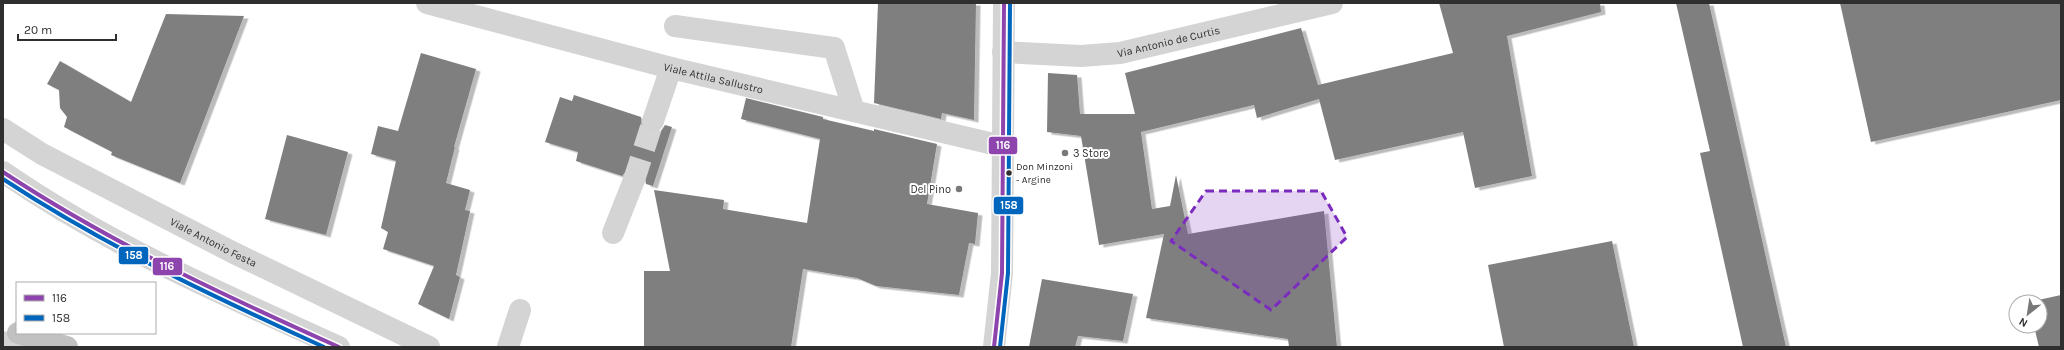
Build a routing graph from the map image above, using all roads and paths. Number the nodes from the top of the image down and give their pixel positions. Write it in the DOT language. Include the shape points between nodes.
graph roads {
  1 [pos="427,3"];
  2 [pos="1004,3"];
  3 [pos="1332,3"];
  4 [pos="676,26"];
  5 [pos="1003,52"];
  6 [pos="671,68"];
  7 [pos="854,111"];
  8 [pos="653,121"];
  9 [pos="3,129"];
  10 [pos="1002,146"];
  11 [pos="3,172"];
  12 [pos="634,180"];
  13 [pos="613,233"];
  14 [pos="520,310"];
  15 [pos="3,329"];
  16 [pos="16,333"];
  17 [pos="20,334"];
  18 [pos="3,342"];
  19 [pos="21,347"];
  20 [pos="66,347"];
  21 [pos="339,347"];
  22 [pos="429,347"];
  23 [pos="508,347"];
  24 [pos="994,347"];
  1 -- 6 [label="street, Viale Attila Sallustro"];
  2 -- 5 [label="street"];
  3 -- 5 [label="street, Via Antonio de Curtis" via="1120,53 1081,56"];
  4 -- 7 [label="street" via="834,48"];
  5 -- 10 [label="street"];
  6 -- 7 [label="street, Viale Attila Sallustro"];
  6 -- 8 [label="street"];
  7 -- 10 [label="street, Viale Attila Sallustro"];
  9 -- 22 [label="street, Viale Antonio Festa" via="42,154 234,253"];
  10 -- 24 [label="street" via="1002,273"];
  11 -- 21 [label="street" via="138,253"];
  12 -- 13 [label="street"];
  14 -- 23 [label="street"];
  15 -- 16 [label="highway"];
  17 -- 20 [label="highway"];
  18 -- 19 [label="street"];
}
